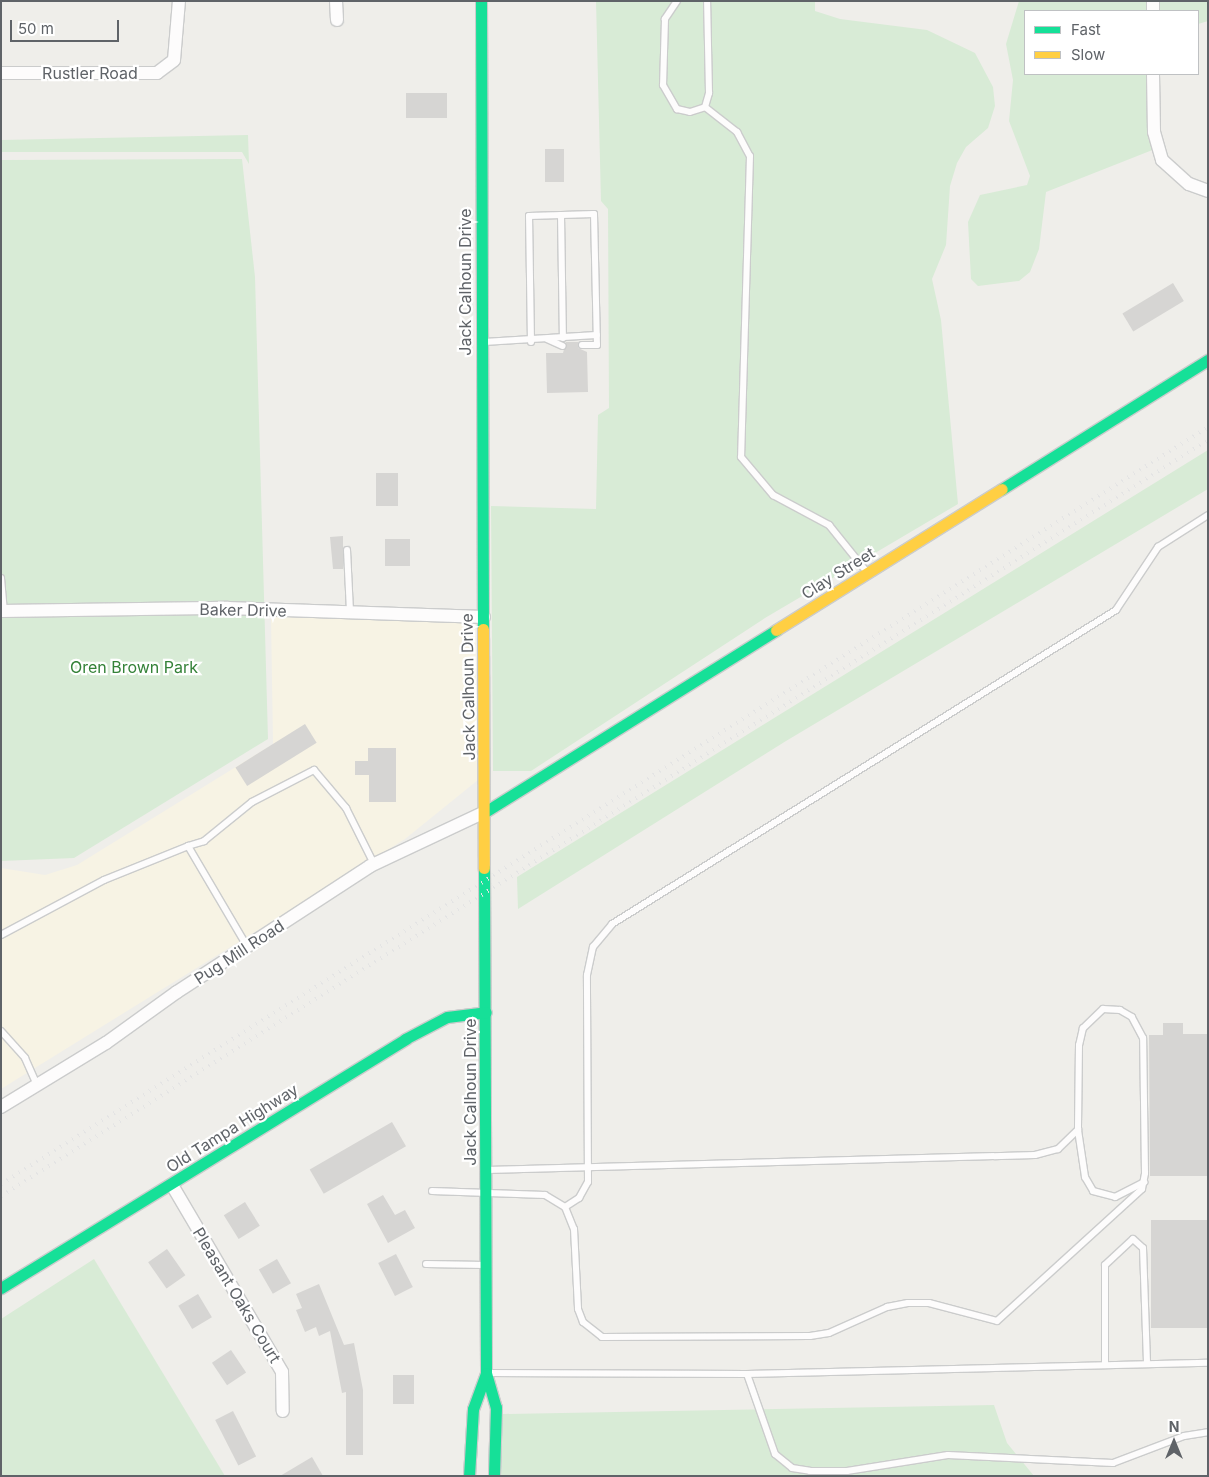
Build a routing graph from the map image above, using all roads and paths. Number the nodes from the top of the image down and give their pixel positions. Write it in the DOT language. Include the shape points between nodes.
graph roads {
  1 [pos="179,1"];
  2 [pos="336,1"];
  3 [pos="481,1"];
  4 [pos="677,1"];
  5 [pos="707,1"];
  6 [pos="337,20"];
  7 [pos="1,73"];
  8 [pos="1153,75"];
  9 [pos="705,107"];
  10 [pos="1208,191"];
  11 [pos="561,215"];
  12 [pos="597,335"];
  13 [pos="563,338"];
  14 [pos="547,340"];
  15 [pos="482,342"];
  16 [pos="531,342"];
  17 [pos="562,346"];
  18 [pos="582,346"];
  19 [pos="1208,360"];
  20 [pos="1208,515"];
  21 [pos="347,550"];
  22 [pos="868,574"];
  23 [pos="1,578"];
  24 [pos="3,611"];
  25 [pos="350,612"];
  26 [pos="484,616"];
  27 [pos="486,812"];
  28 [pos="188,846"];
  29 [pos="374,864"];
  30 [pos="1,934"];
  31 [pos="247,946"];
  32 [pos="486,1012"];
  33 [pos="1,1032"];
  34 [pos="37,1085"];
  35 [pos="1,1107"];
  36 [pos="1078,1130"];
  37 [pos="587,1168"];
  38 [pos="486,1170"];
  39 [pos="1144,1182"];
  40 [pos="172,1186"];
  41 [pos="432,1191"];
  42 [pos="487,1194"];
  43 [pos="565,1207"];
  44 [pos="426,1264"];
  45 [pos="488,1265"];
  46 [pos="1,1288"];
  47 [pos="1208,1363"];
  48 [pos="1105,1364"];
  49 [pos="1147,1364"];
  50 [pos="486,1373"];
  51 [pos="747,1374"];
  52 [pos="284,1410"];
  53 [pos="1208,1432"];
  54 [pos="469,1476"];
  55 [pos="494,1476"];
  1 -- 7 [label="street, Rustler Road" via="174,60 157,73"];
  2 -- 6 [label="street"];
  3 -- 15 [label="street, Jack Calhoun Drive"];
  4 -- 9 [label="lane" via="665,19 663,85 677,109 690,112"];
  5 -- 9 [label="lane"];
  8 -- 10 [label="street" via="1154,132 1162,160 1189,184"];
  9 -- 22 [label="lane" via="737,132 750,156 742,457 773,494 829,525"];
  11 -- 12 [label="lane" via="594,214"];
  11 -- 13 [label="lane"];
  11 -- 16 [label="lane" via="529,216"];
  12 -- 13 [label="lane"];
  12 -- 18 [label="lane" via="597,345"];
  13 -- 14 [label="lane"];
  14 -- 16 [label="lane"];
  14 -- 17 [label="lane"];
  15 -- 16 [label="lane"];
  15 -- 26 [label="street, Jack Calhoun Drive"];
  19 -- 22 [label="street, Clay Street"];
  20 -- 37 [label="lane" via="1158,547 1116,610 612,924 593,947 587,975"];
  21 -- 25 [label="lane"];
  22 -- 27 [label="street, Clay Street"];
  23 -- 24 [label="lane"];
  24 -- 25 [label="street, Baker Drive"];
  25 -- 26 [label="street, Baker Drive"];
  26 -- 27 [label="street, Jack Calhoun Drive"];
  27 -- 29 [label="street, Pug Mill Road"];
  27 -- 32 [label="street, Jack Calhoun Drive"];
  28 -- 29 [label="lane" via="204,841 252,802 314,770 346,808"];
  28 -- 30 [label="lane" via="104,880"];
  28 -- 31 [label="lane"];
  29 -- 31 [label="street, Pug Mill Road"];
  31 -- 34 [label="street, Pug Mill Road" via="106,1044"];
  32 -- 38 [label="street, Jack Calhoun Drive"];
  32 -- 40 [label="street, Old Tampa Highway" via="447,1017 405,1039"];
  33 -- 34 [label="lane" via="25,1058"];
  34 -- 35 [label="street, Pug Mill Road"];
  36 -- 37 [label="lane" via="1058,1149 1035,1155"];
  36 -- 39 [label="lane" via="1085,1177 1093,1191 1115,1197"];
  36 -- 39 [label="lane" via="1083,1028 1103,1009 1120,1010 1132,1017 1143,1038"];
  37 -- 38 [label="lane"];
  37 -- 43 [label="lane" via="584,1191"];
  38 -- 42 [label="street, Jack Calhoun Drive"];
  39 -- 43 [label="lane" via="1134,1200 1070,1251 1005,1317 982,1320 928,1303 908,1303 887,1307 829,1333 810,1336 602,1337 583,1322 578,1309 574,1229"];
  40 -- 46 [label="street, Old Tampa Highway"];
  40 -- 52 [label="street, Pleasant Oaks Court" via="282,1372"];
  41 -- 42 [label="lane"];
  42 -- 43 [label="lane" via="546,1195"];
  42 -- 45 [label="street, Jack Calhoun Drive"];
  44 -- 45 [label="lane"];
  45 -- 50 [label="street, Jack Calhoun Drive"];
  47 -- 49 [label="lane"];
  48 -- 49 [label="lane"];
  48 -- 49 [label="lane" via="1105,1265 1133,1239 1143,1248"];
  48 -- 51 [label="lane"];
  50 -- 51 [label="lane"];
  50 -- 54 [label="street, Jack Calhoun Drive" via="473,1409"];
  50 -- 55 [label="street, Jack Calhoun Drive" via="496,1407"];
  51 -- 53 [label="lane" via="774,1454 792,1468 810,1471 847,1471 948,1455 1113,1463"];
}
